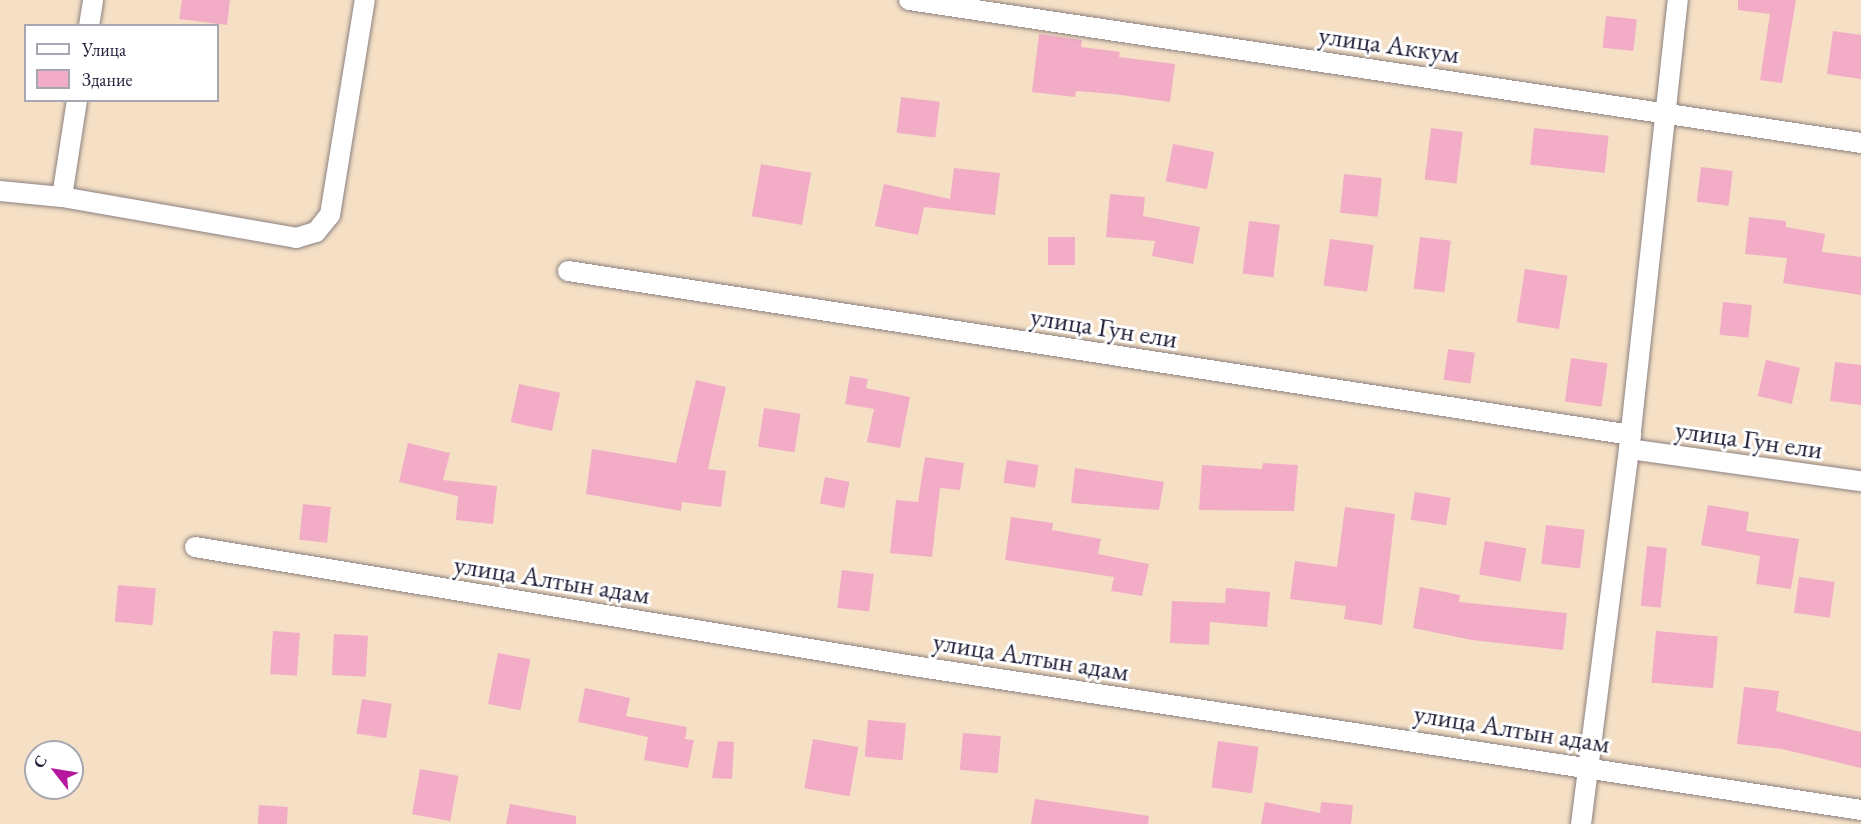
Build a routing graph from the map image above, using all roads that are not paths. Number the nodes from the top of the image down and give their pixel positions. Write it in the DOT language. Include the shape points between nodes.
graph roads {
  1 [pos="93,0"];
  2 [pos="365,0"];
  3 [pos="909,0"];
  4 [pos="1678,0"];
  5 [pos="89,24"];
  6 [pos="77,102"];
  7 [pos="1664,113"];
  8 [pos="1861,143"];
  9 [pos="0,191"];
  10 [pos="62,197"];
  11 [pos="568,271"];
  12 [pos="1630,442"];
  13 [pos="1861,481"];
  14 [pos="195,547"];
  15 [pos="1588,767"];
  16 [pos="1861,810"];
  17 [pos="1581,824"];
  1 -- 5 [label="street"];
  2 -- 10 [label="street" via="330,215 316,232 297,238"];
  3 -- 7 [label="street, улица Аккум"];
  4 -- 7 [label="street"];
  6 -- 10 [label="street"];
  7 -- 8 [label="street, улица Аккум"];
  7 -- 12 [label="street"];
  9 -- 10 [label="street"];
  11 -- 12 [label="street, улица Гун ели"];
  12 -- 13 [label="street, улица Гун ели"];
  12 -- 15 [label="street"];
  14 -- 15 [label="street, улица Алтын адам" via="907,665"];
  15 -- 16 [label="street, улица Алтын адам"];
  15 -- 17 [label="street"];
}
